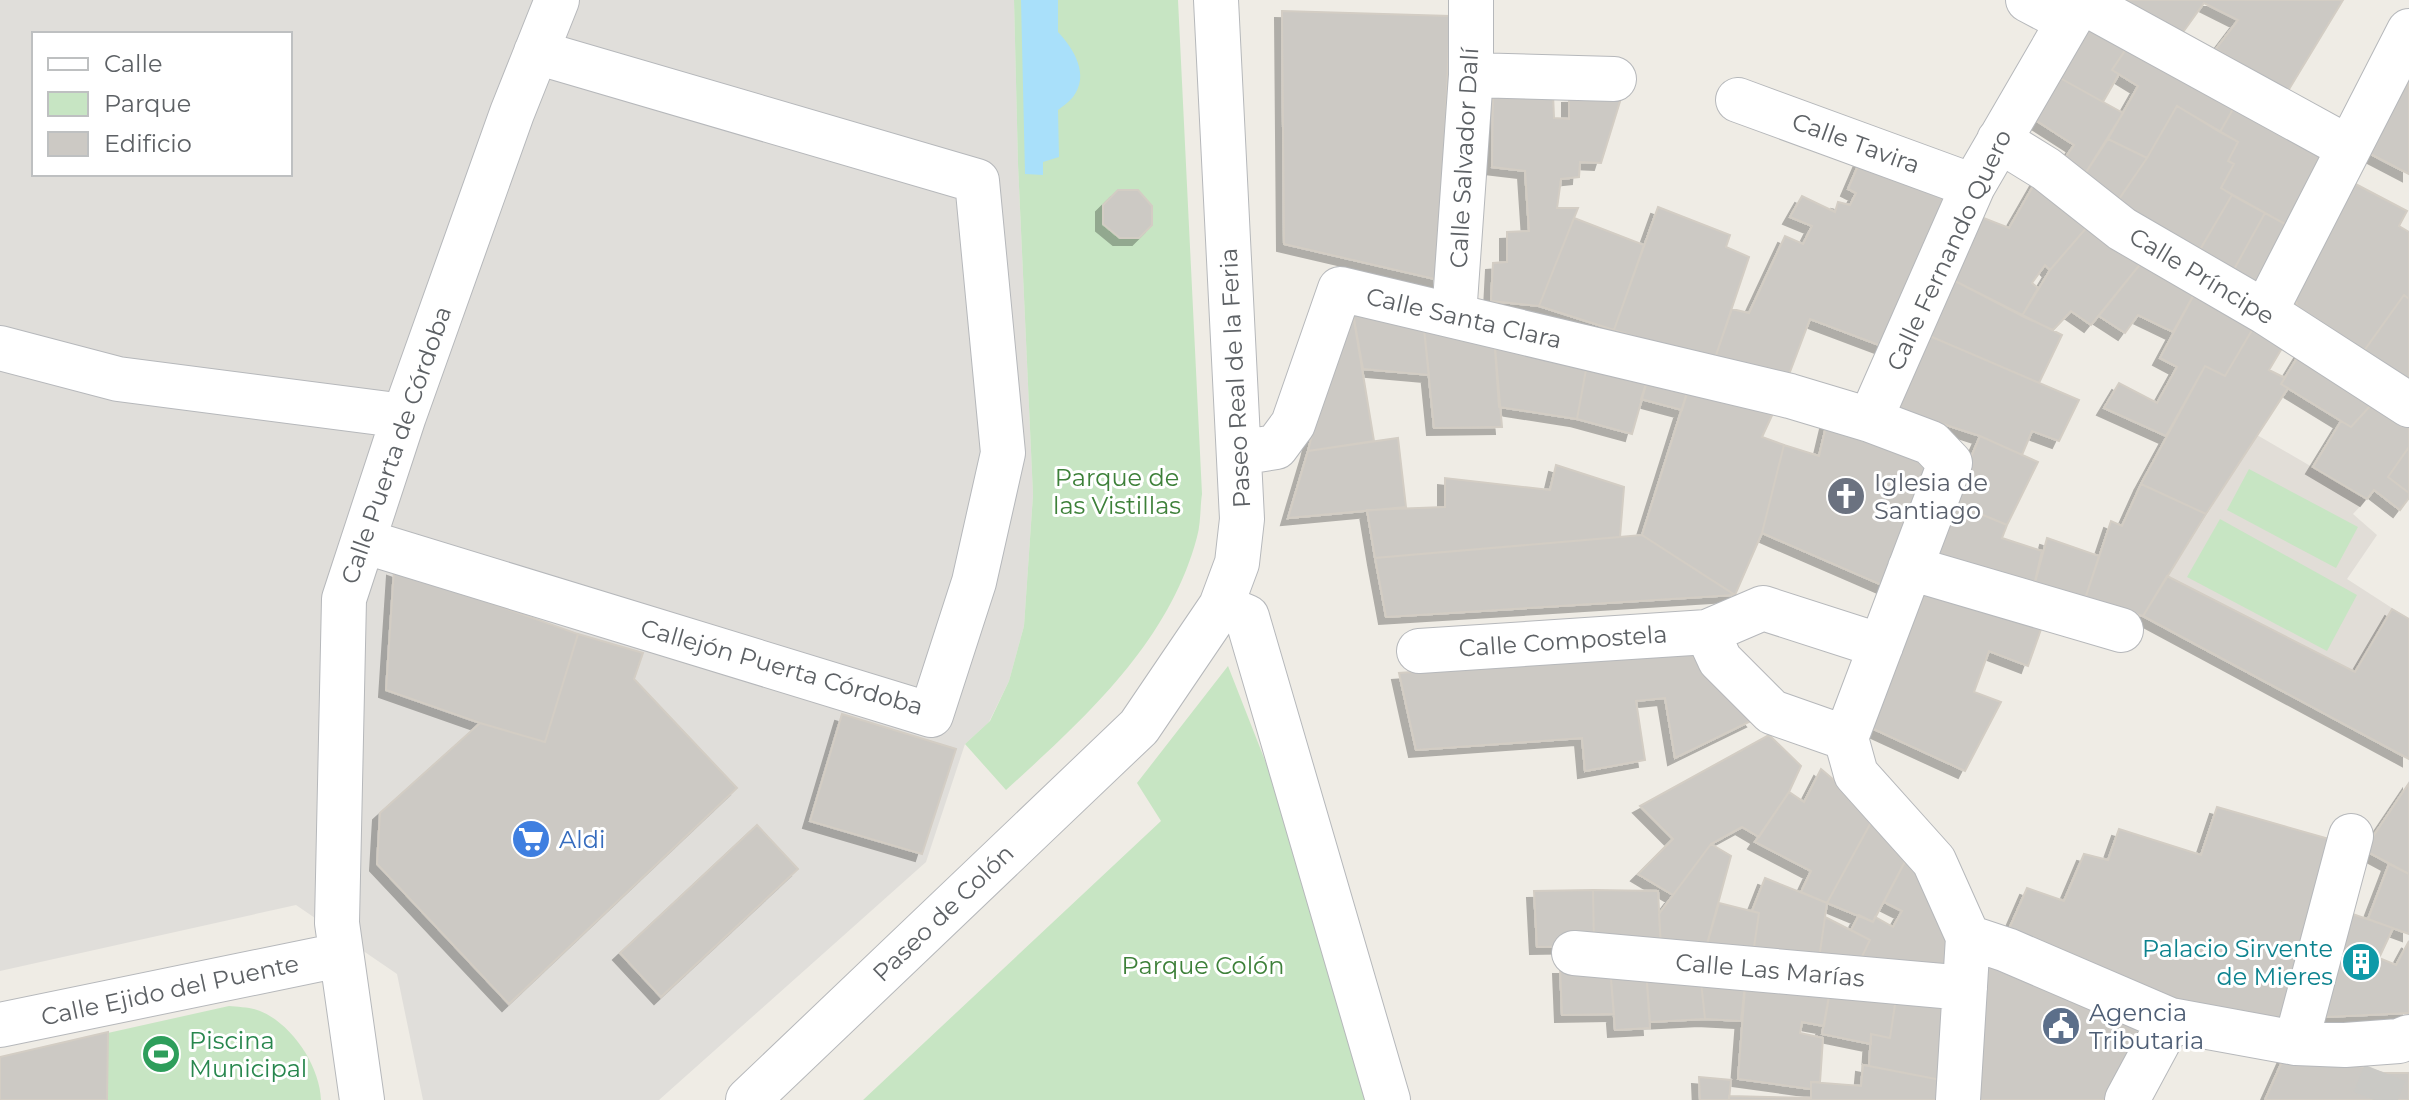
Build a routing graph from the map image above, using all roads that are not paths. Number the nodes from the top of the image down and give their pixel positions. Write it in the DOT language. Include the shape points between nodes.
graph roads {
  1 [pos="557,0"];
  2 [pos="1216,0"];
  3 [pos="1471,0"];
  4 [pos="2028,0"];
  5 [pos="2077,7"];
  6 [pos="2409,31"];
  7 [pos="536,52"];
  8 [pos="1471,75"];
  9 [pos="1614,79"];
  10 [pos="1738,100"];
  11 [pos="1999,140"];
  12 [pos="2349,148"];
  13 [pos="1973,186"];
  14 [pos="2265,312"];
  15 [pos="1454,316"];
  16 [pos="0,348"];
  17 [pos="2409,405"];
  18 [pos="404,416"];
  19 [pos="1870,420"];
  20 [pos="1239,453"];
  21 [pos="363,541"];
  22 [pos="1910,568"];
  23 [pos="1221,606"];
  24 [pos="2121,630"];
  25 [pos="1707,632"];
  26 [pos="1881,646"];
  27 [pos="1419,651"];
  28 [pos="1139,727"];
  29 [pos="1846,738"];
  30 [pos="2351,836"];
  31 [pos="1968,937"];
  32 [pos="1574,953"];
  33 [pos="340,955"];
  34 [pos="1965,988"];
  35 [pos="2170,1020"];
  36 [pos="0,1025"];
  37 [pos="2296,1043"];
  38 [pos="2398,1050"];
  39 [pos="362,1100"];
  40 [pos="748,1100"];
  41 [pos="1388,1100"];
  42 [pos="1958,1100"];
  43 [pos="2127,1100"];
  1 -- 7 [label="street, Calle Puerta de Córdoba"];
  2 -- 20 [label="street, Paseo Real de la Feria"];
  3 -- 8 [label="street, Calle Salvador Dalí"];
  4 -- 5 [label="street"];
  5 -- 11 [label="street, Calle Fernando Quero"];
  5 -- 12 [label="street"];
  6 -- 12 [label="street"];
  7 -- 18 [label="street, Calle Puerta de Córdoba"];
  7 -- 21 [label="street, Callejón Puerta Córdoba" via="977,181 1003,453 974,582 931,715"];
  8 -- 9 [label="street"];
  8 -- 15 [label="street, Calle Salvador Dalí"];
  10 -- 13 [label="street, Calle Tavira"];
  11 -- 13 [label="street, Calle Fernando Quero"];
  11 -- 14 [label="street, Calle Príncipe" via="2046,169 2122,229"];
  12 -- 14 [label="street"];
  13 -- 19 [label="street, Calle Fernando Quero"];
  14 -- 17 [label="street, Calle Príncipe"];
  15 -- 19 [label="street, Calle Santa Clara"];
  15 -- 20 [label="street, Calle Santa Clara" via="1340,289 1293,424 1276,447"];
  16 -- 18 [label="street" via="118,379"];
  18 -- 21 [label="street, Calle Puerta de Córdoba"];
  19 -- 22 [label="street, Calle Santa Clara" via="1931,443 1950,463"];
  20 -- 23 [label="street, Paseo Real de la Feria" via="1242,519 1237,563"];
  21 -- 33 [label="street, Calle Puerta de Córdoba" via="344,599"];
  22 -- 24 [label="street"];
  22 -- 26 [label="street"];
  23 -- 28 [label="street, Paseo Real de la Feria"];
  23 -- 41 [label="street" via="1247,617"];
  25 -- 26 [label="street, Calle Compostela" via="1763,608"];
  25 -- 27 [label="street, Calle Compostela"];
  25 -- 29 [label="street" via="1720,660 1772,712"];
  26 -- 29 [label="street"];
  28 -- 40 [label="street, Paseo de Colón"];
  29 -- 31 [label="street" via="1856,774 1934,861"];
  30 -- 37 [label="street"];
  31 -- 34 [label="street"];
  31 -- 35 [label="street"];
  32 -- 34 [label="street, Calle Las Marías"];
  33 -- 36 [label="street, Calle Ejido del Puente"];
  33 -- 39 [label="street, Calle Puerta de Córdoba"];
  34 -- 42 [label="street"];
  35 -- 37 [label="street"];
  35 -- 43 [label="street"];
  37 -- 38 [label="street"];
}
